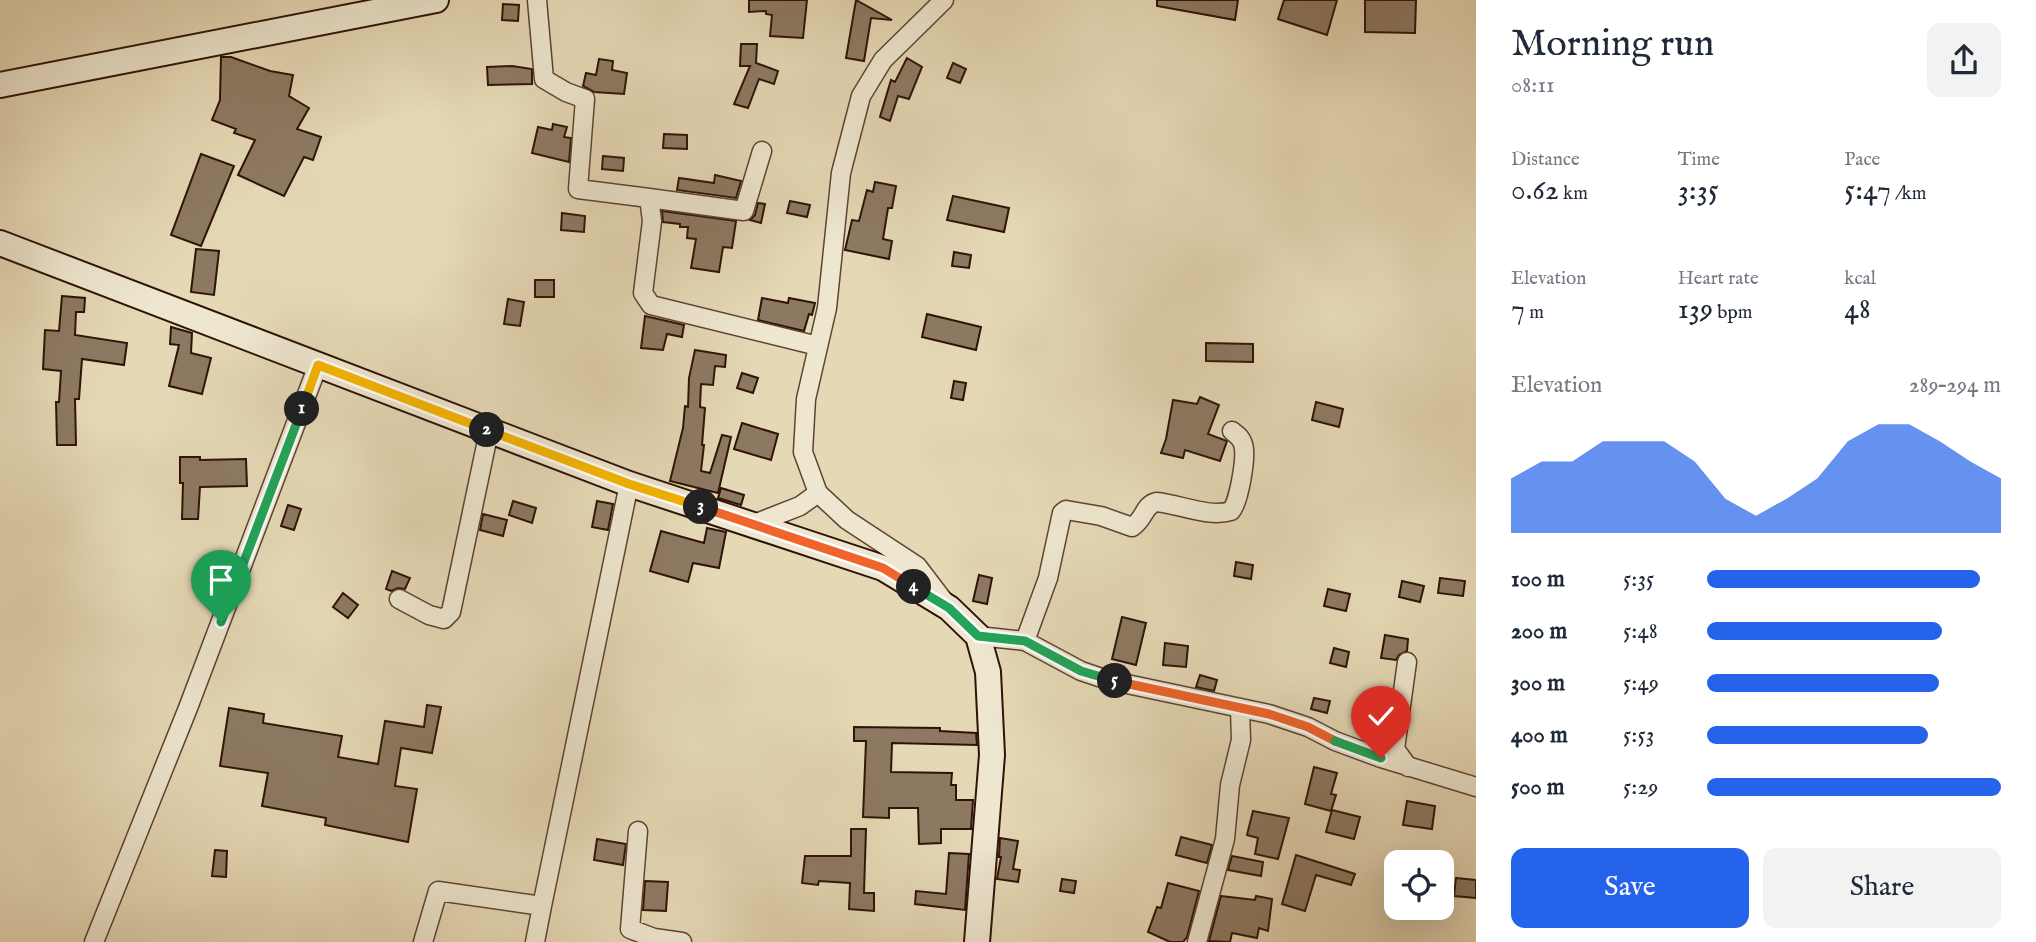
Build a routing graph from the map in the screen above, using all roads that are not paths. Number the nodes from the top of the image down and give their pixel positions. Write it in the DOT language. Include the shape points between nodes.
graph roads {
  1 [pos="436,0"];
  2 [pos="537,0"];
  3 [pos="944,0"];
  4 [pos="0,85"];
  5 [pos="762,151"];
  6 [pos="649,198"];
  7 [pos="0,243"];
  8 [pos="818,346"];
  9 [pos="318,365"];
  10 [pos="489,430"];
  11 [pos="1232,431"];
  12 [pos="629,484"];
  13 [pos="818,494"];
  14 [pos="754,524"];
  15 [pos="399,599"];
  16 [pos="949,608"];
  17 [pos="978,636"];
  18 [pos="1025,641"];
  19 [pos="1407,662"];
  20 [pos="1240,709"];
  21 [pos="1408,767"];
  22 [pos="1476,787"];
  23 [pos="638,831"];
  24 [pos="542,906"];
  25 [pos="94,942"];
  26 [pos="424,942"];
  27 [pos="536,942"];
  28 [pos="682,942"];
  29 [pos="978,942"];
  30 [pos="1197,942"];
  1 -- 4 [label="main road"];
  2 -- 6 [label="street" via="544,79 585,99 578,189"];
  3 -- 8 [label="street" via="883,60 862,96 841,173 827,308"];
  5 -- 6 [label="street" via="744,211"];
  6 -- 8 [label="street" via="652,220 643,293 652,306"];
  7 -- 9 [label="main road"];
  8 -- 13 [label="street" via="806,399 803,452"];
  9 -- 10 [label="main road"];
  9 -- 25 [label="street"];
  10 -- 12 [label="main road"];
  10 -- 15 [label="street" via="451,612 444,619"];
  11 -- 18 [label="street" via="1241,439 1244,451 1237,501 1231,511 1156,502 1132,527 1101,516 1062,513 1048,578"];
  12 -- 14 [label="main road"];
  12 -- 24 [label="street"];
  13 -- 14 [label="street"];
  13 -- 16 [label="street" via="847,520 917,566"];
  14 -- 16 [label="main road" via="883,568"];
  16 -- 17 [label="main road"];
  17 -- 18 [label="street"];
  17 -- 29 [label="main road" via="988,672 992,755"];
  18 -- 20 [label="street" via="1094,676"];
  19 -- 21 [label="street" via="1395,749"];
  20 -- 21 [label="street" via="1308,727"];
  20 -- 30 [label="street" via="1241,740 1230,785 1225,839"];
  21 -- 22 [label="street"];
  23 -- 28 [label="street" via="630,929"];
  24 -- 26 [label="street" via="438,891"];
  24 -- 27 [label="street"];
}
